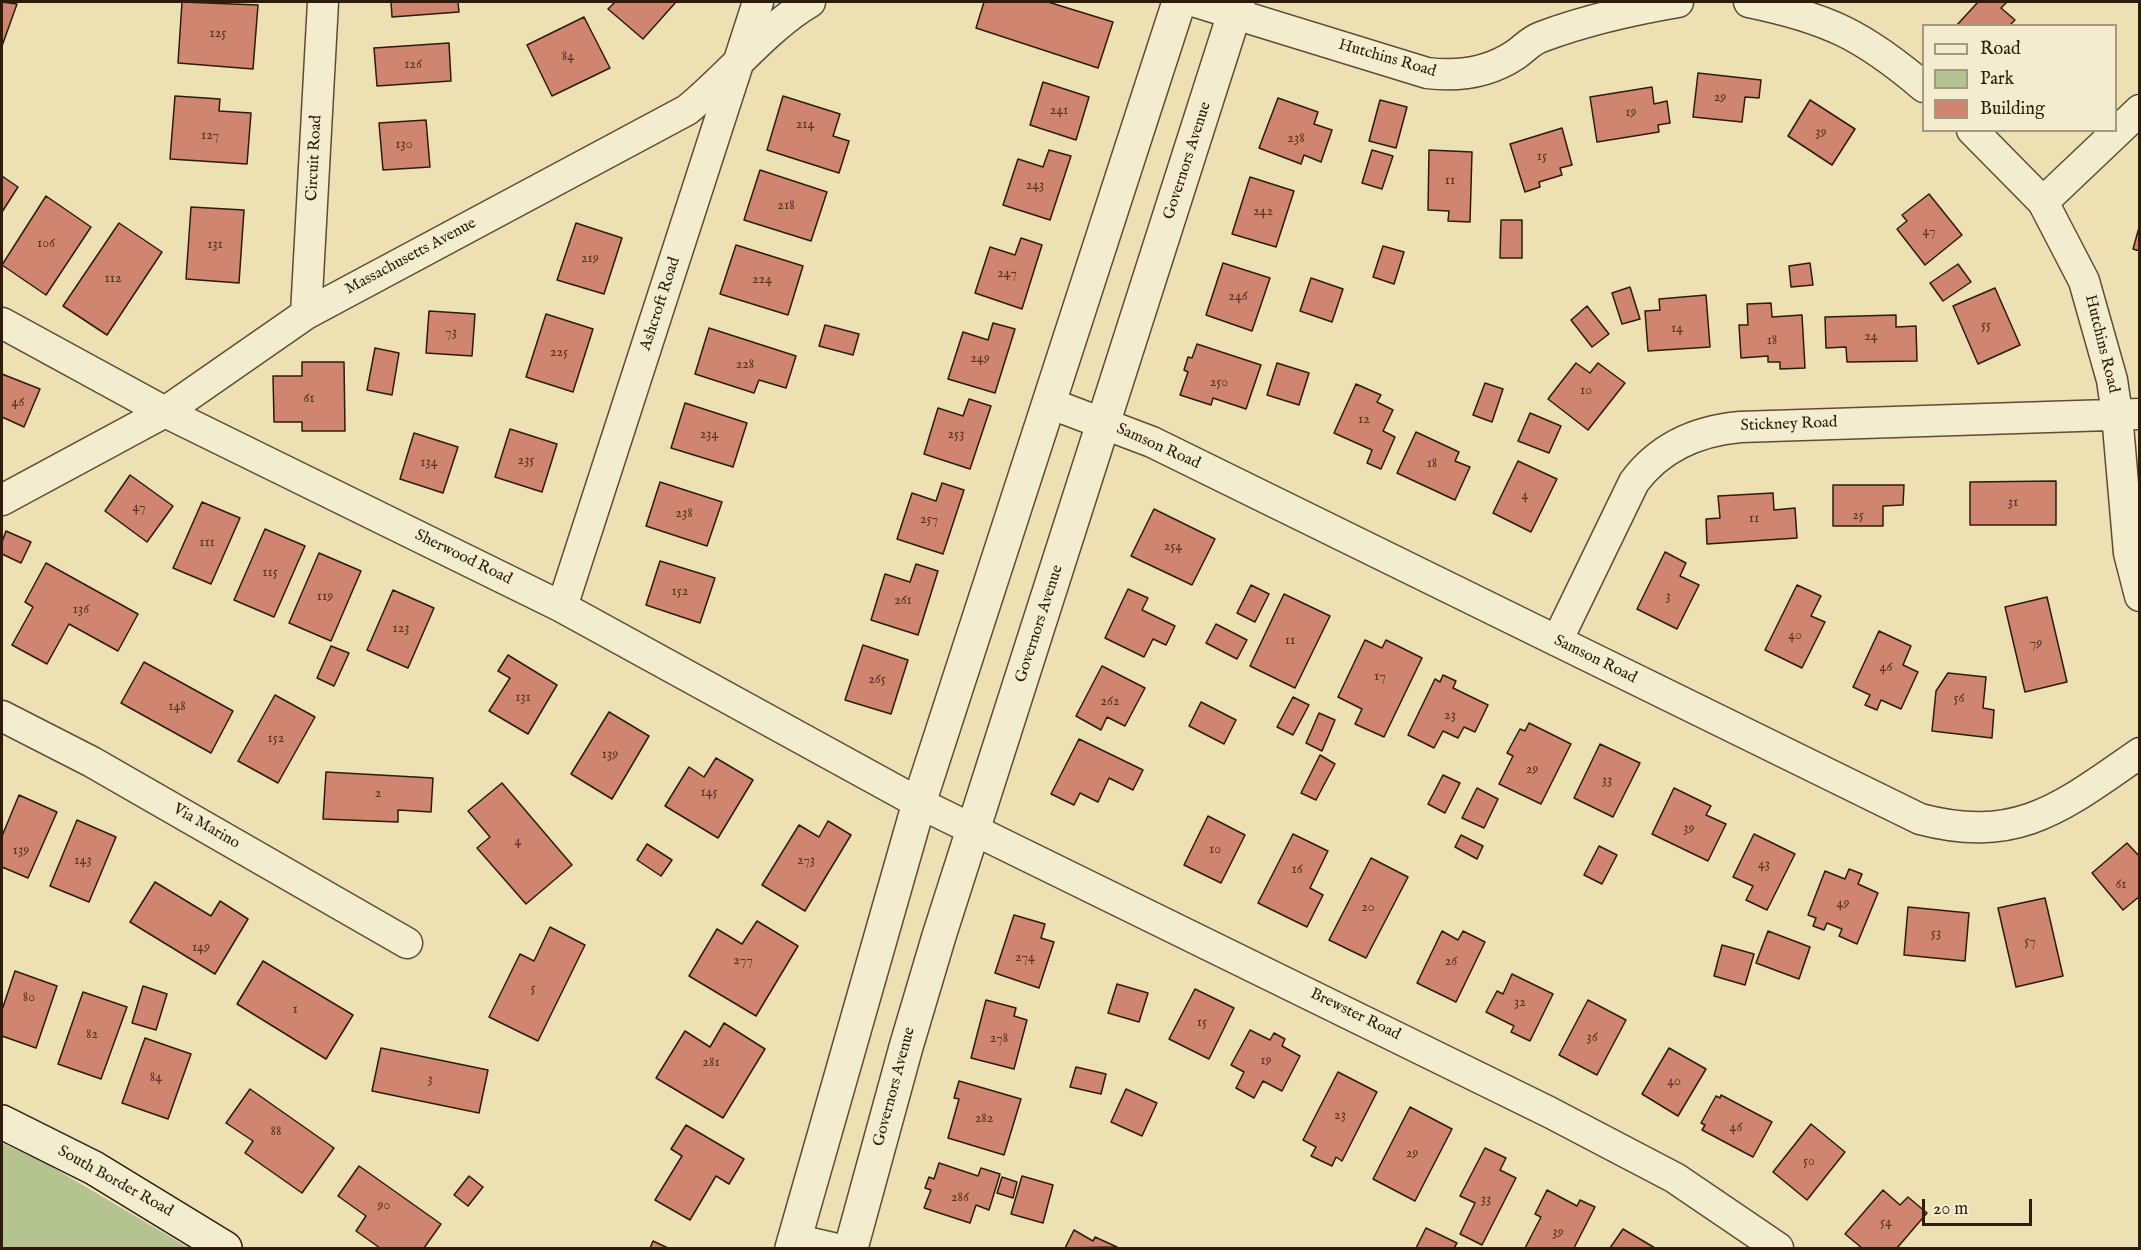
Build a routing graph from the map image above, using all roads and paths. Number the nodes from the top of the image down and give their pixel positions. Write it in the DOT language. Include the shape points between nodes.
graph roads {
  1 [pos="323,2"];
  2 [pos="758,2"];
  3 [pos="810,2"];
  4 [pos="1179,2"];
  5 [pos="1196,2"];
  6 [pos="1572,2"];
  7 [pos="1678,2"];
  8 [pos="1749,2"];
  9 [pos="1236,8"];
  10 [pos="1533,40"];
  11 [pos="739,65"];
  12 [pos="1922,86"];
  13 [pos="2139,110"];
  14 [pos="2117,131"];
  15 [pos="1974,132"];
  16 [pos="2116,132"];
  17 [pos="2043,202"];
  18 [pos="306,314"];
  19 [pos="2,322"];
  20 [pos="1049,403"];
  21 [pos="165,412"];
  22 [pos="2128,414"];
  23 [pos="1104,423"];
  24 [pos="2,500"];
  25 [pos="2139,596"];
  26 [pos="562,607"];
  27 [pos="1557,641"];
  28 [pos="2,716"];
  29 [pos="2139,753"];
  30 [pos="919,803"];
  31 [pos="975,830"];
  32 [pos="407,944"];
  33 [pos="2,1122"];
  34 [pos="793,1244"];
  35 [pos="225,1248"];
  36 [pos="833,1248"];
  37 [pos="851,1248"];
  38 [pos="1778,1248"];
  1 -- 18 [label="street, Circuit Road"];
  2 -- 11 [label="street, Ashcroft Road"];
  3 -- 11 [label="street, Massachusetts Avenue" via="769,34"];
  4 -- 20 [label="street"];
  5 -- 9 [label="street, Hutchins Road"];
  6 -- 10 [label="street"];
  7 -- 10 [label="street, Hutchins Road" via="1586,20"];
  8 -- 12 [label="street" via="1807,15 1838,27 1892,60"];
  9 -- 10 [label="street, Hutchins Road" via="1427,74 1481,72 1515,55"];
  9 -- 23 [label="street, Governors Avenue"];
  11 -- 18 [label="street, Massachusetts Avenue" via="687,110"];
  11 -- 26 [label="street, Ashcroft Road"];
  13 -- 14 [label="street"];
  15 -- 17 [label="street, Hutchins Road"];
  16 -- 17 [label="street"];
  17 -- 22 [label="street, Hutchins Road" via="2084,281"];
  18 -- 21 [label="street, Massachusetts Avenue"];
  19 -- 21 [label="street, Sherwood Road"];
  20 -- 23 [label="street, Samson Road"];
  20 -- 30 [label="street"];
  21 -- 24 [label="street, Massachusetts Avenue"];
  21 -- 26 [label="street, Sherwood Road"];
  22 -- 25 [label="street, Hutchins Road" via="2129,553"];
  22 -- 27 [label="street, Stickney Road" via="1740,427 1686,439 1652,462 1634,482"];
  23 -- 27 [label="street, Samson Road" via="1152,442"];
  23 -- 31 [label="street, Governors Avenue"];
  26 -- 30 [label="street, Sherwood Road"];
  27 -- 29 [label="street, Samson Road" via="1902,813 1938,824 1993,827 2046,814 2079,797"];
  28 -- 32 [label="street, Via Marino" via="92,762"];
  30 -- 31 [label="street, Brewster Road"];
  30 -- 34 [label="street"];
  31 -- 37 [label="street, Governors Avenue" via="906,1047"];
  31 -- 38 [label="street, Brewster Road" via="1550,1112 1675,1178"];
  33 -- 35 [label="street, South Border Road" via="94,1168"];
  34 -- 36 [label="street"];
}
